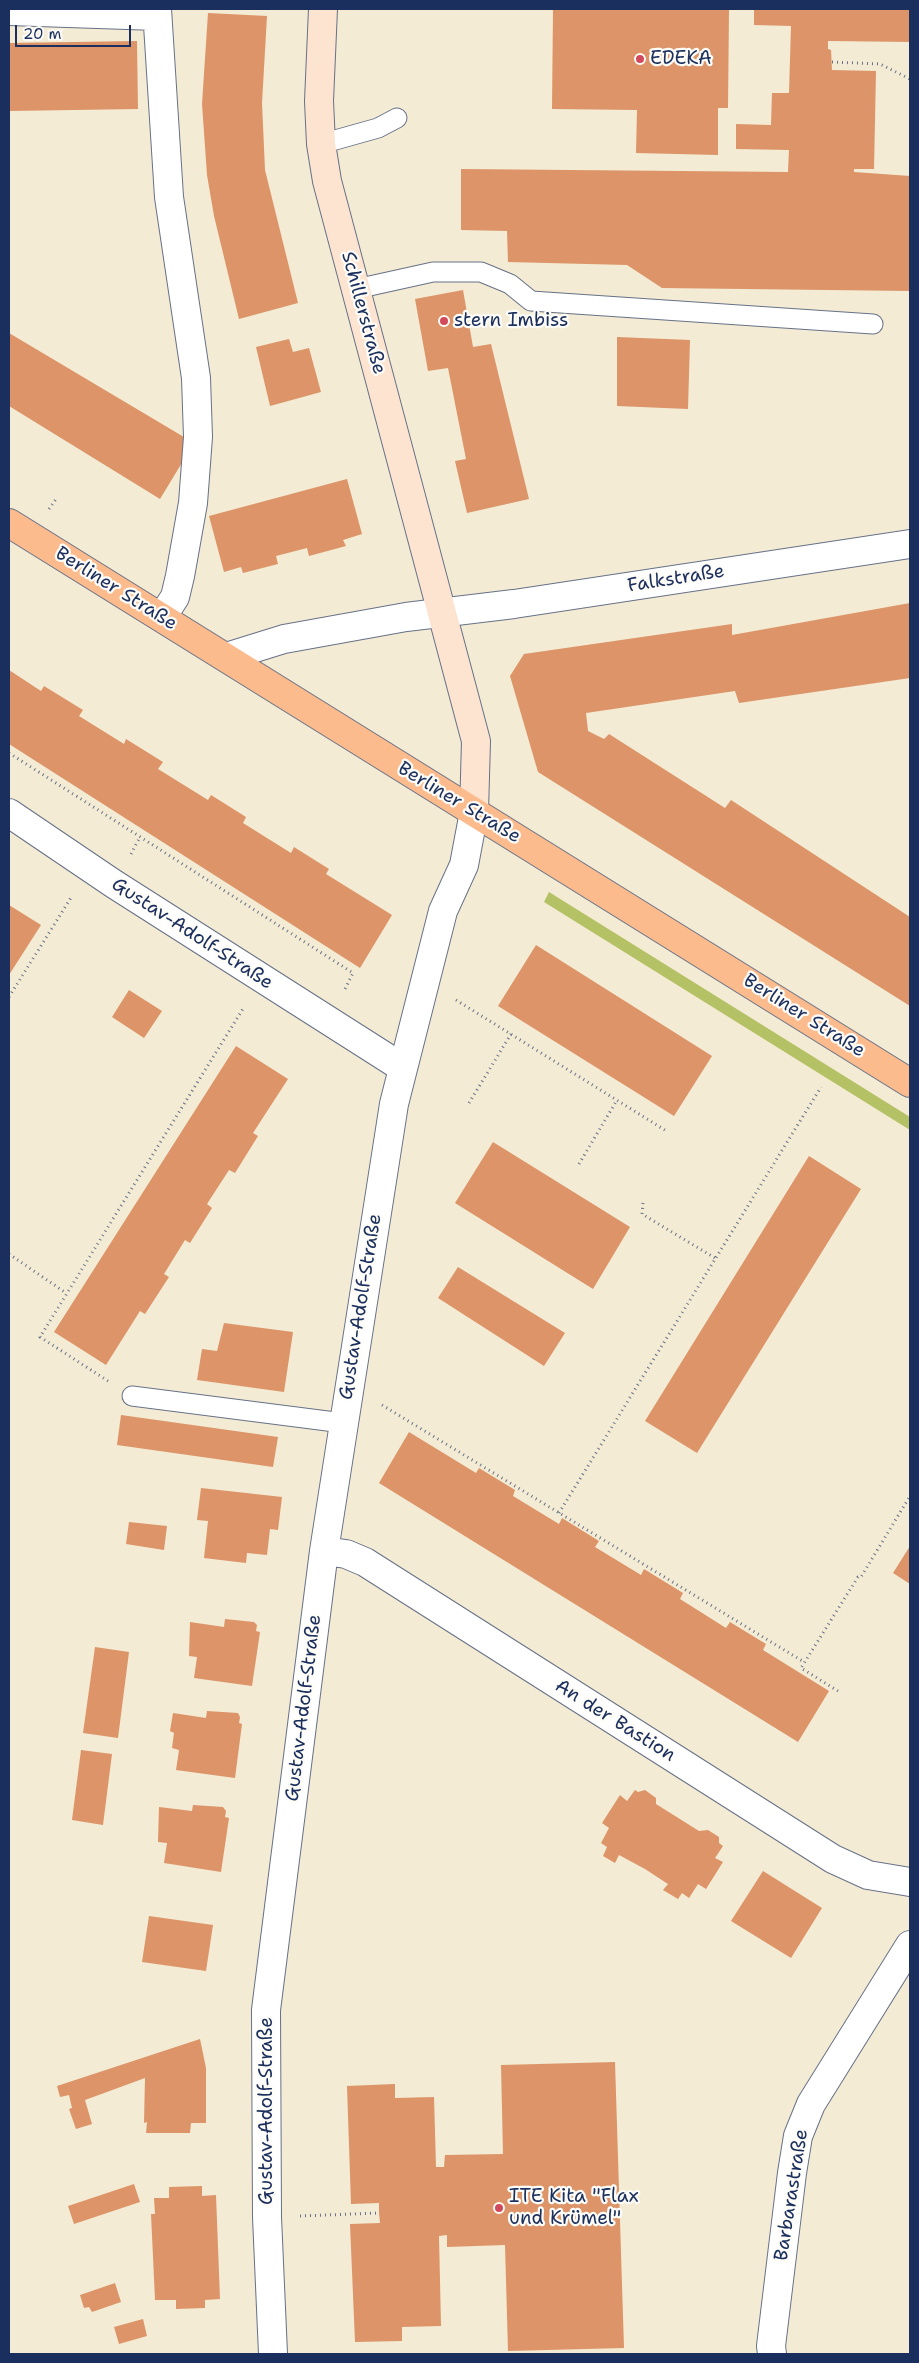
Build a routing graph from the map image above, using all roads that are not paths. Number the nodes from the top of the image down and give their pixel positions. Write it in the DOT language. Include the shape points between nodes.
graph roads {
  1 [pos="323,9"];
  2 [pos="9,12"];
  3 [pos="157,12"];
  4 [pos="397,118"];
  5 [pos="322,144"];
  6 [pos="356,289"];
  7 [pos="872,324"];
  8 [pos="9,523"];
  9 [pos="910,544"];
  10 [pos="441,612"];
  11 [pos="162,618"];
  12 [pos="226,657"];
  13 [pos="474,812"];
  14 [pos="9,813"];
  15 [pos="403,1068"];
  16 [pos="910,1083"];
  17 [pos="132,1396"];
  18 [pos="343,1424"];
  19 [pos="324,1552"];
  20 [pos="910,1882"];
  21 [pos="910,1945"];
  22 [pos="273,2354"];
  23 [pos="772,2354"];
  1 -- 5 [label="street, Schillerstraße" via="318,101"];
  2 -- 3 [label="street"];
  3 -- 11 [label="street" via="169,197 196,378 198,437 193,503 180,576"];
  4 -- 5 [label="lane" via="378,128"];
  5 -- 6 [label="street, Schillerstraße" via="327,180"];
  6 -- 7 [label="lane" via="434,272 481,272 510,284 531,301"];
  6 -- 10 [label="street, Schillerstraße"];
  8 -- 11 [label="main road, Berliner Straße"];
  9 -- 10 [label="street, Falkstraße" via="514,604"];
  10 -- 12 [label="street" via="284,639"];
  10 -- 13 [label="street, Schillerstraße" via="476,741"];
  11 -- 12 [label="main road, Berliner Straße"];
  12 -- 13 [label="main road, Berliner Straße"];
  13 -- 15 [label="street, Gustav-Adolf-Straße" via="464,865 443,911"];
  13 -- 16 [label="main road, Berliner Straße"];
  14 -- 15 [label="street, Gustav-Adolf-Straße"];
  15 -- 18 [label="street, Gustav-Adolf-Straße" via="388,1135"];
  17 -- 18 [label="lane"];
  18 -- 19 [label="street, Gustav-Adolf-Straße"];
  19 -- 20 [label="street, An der Bastion" via="346,1554 364,1562 833,1859 868,1875"];
  19 -- 22 [label="street, Gustav-Adolf-Straße" via="266,2010 267,2217"];
  21 -- 23 [label="street, Barbarastraße" via="811,2104 798,2136"];
}
